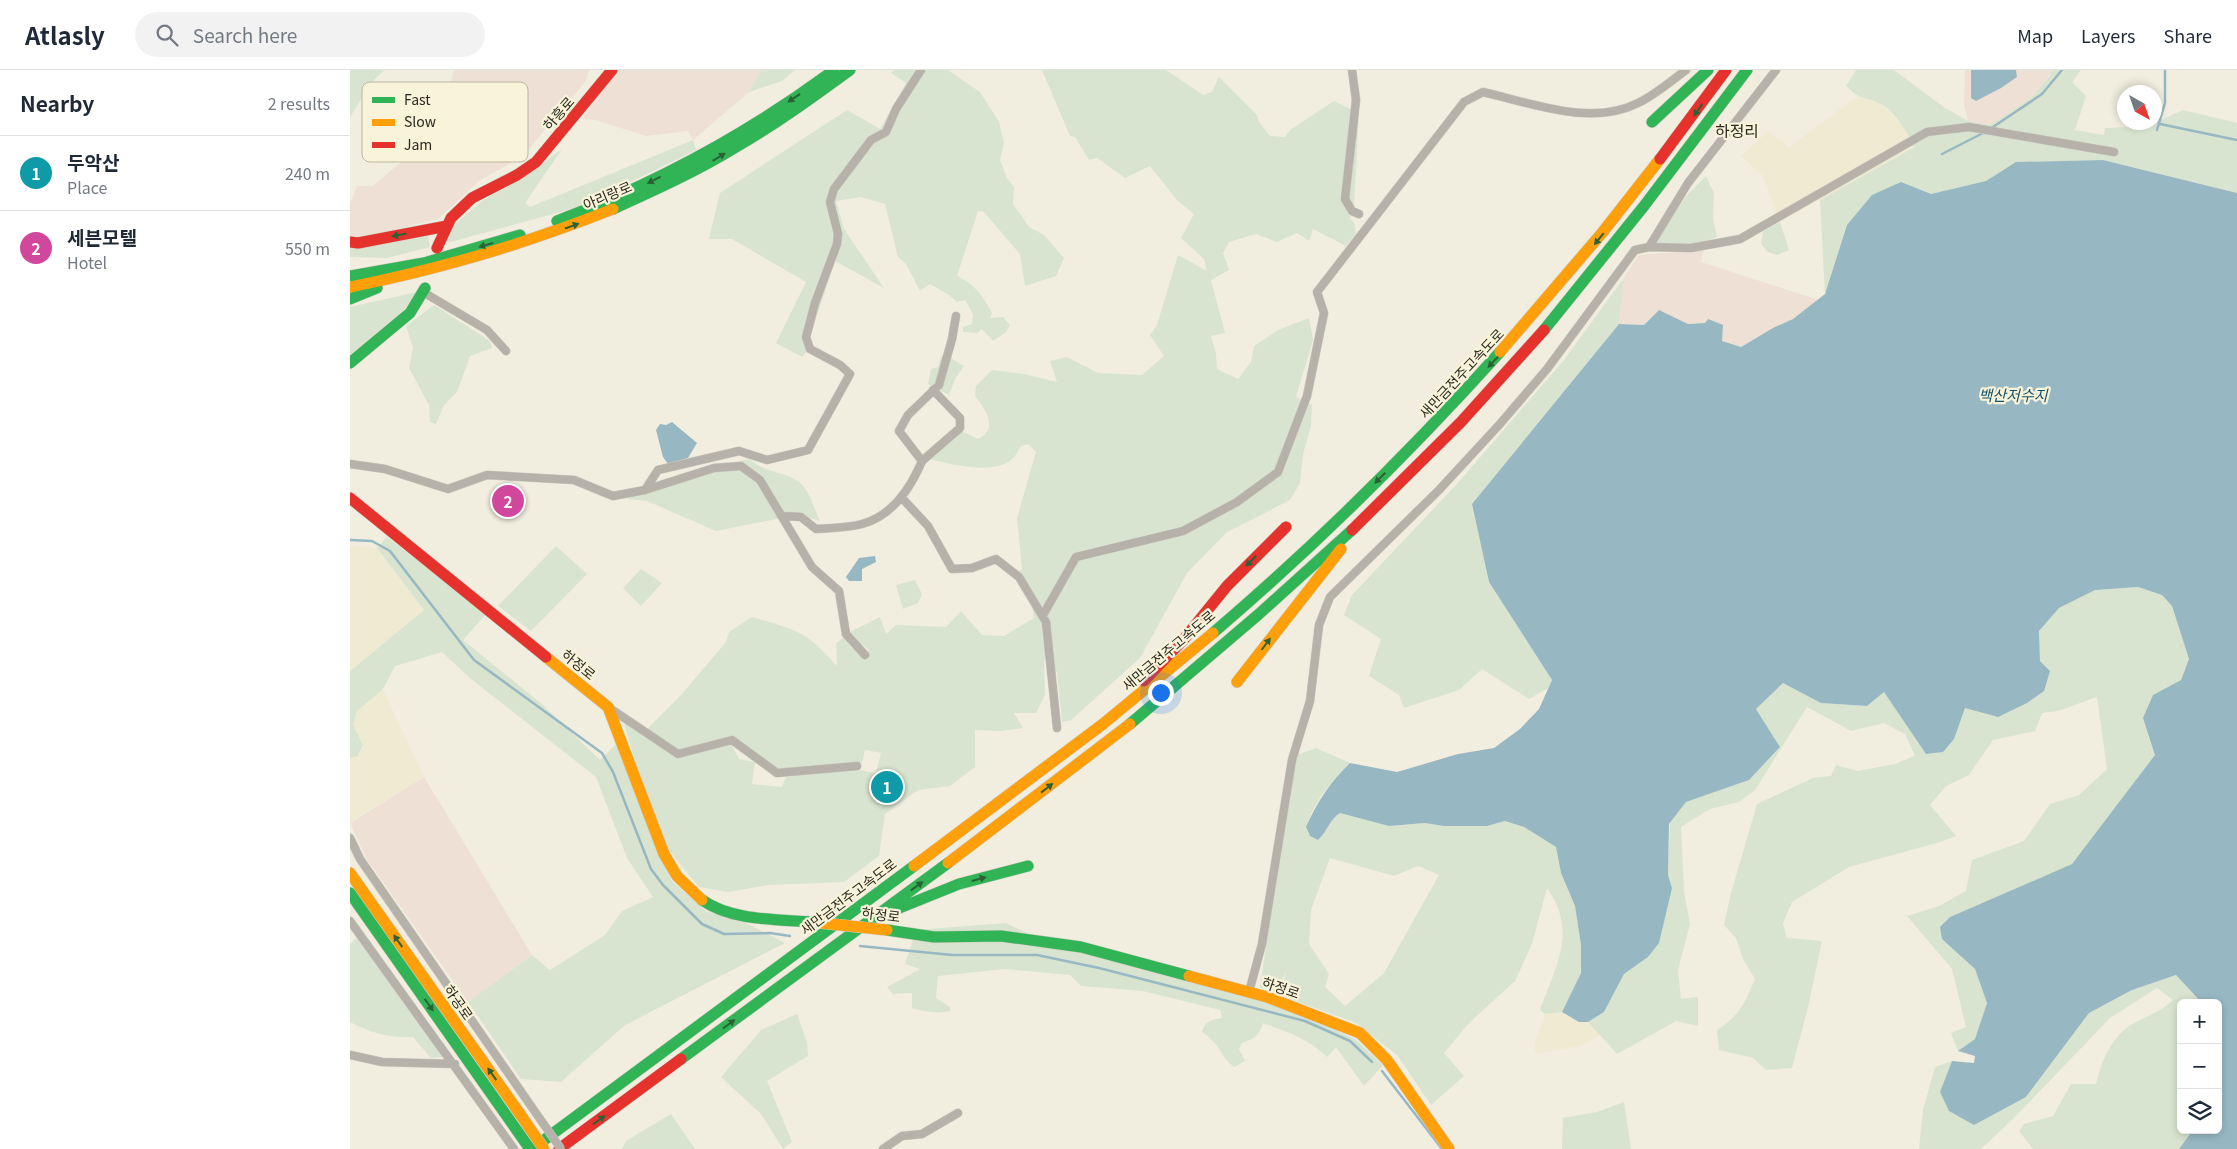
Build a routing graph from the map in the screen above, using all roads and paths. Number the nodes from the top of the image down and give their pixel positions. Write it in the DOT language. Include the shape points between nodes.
graph roads {
  1 [pos="612,70"];
  2 [pos="834,70"];
  3 [pos="850,70"];
  4 [pos="921,70"];
  5 [pos="1352,70"];
  6 [pos="1686,70"];
  7 [pos="1708,70"];
  8 [pos="1726,70"];
  9 [pos="1747,70"];
  10 [pos="1776,70"];
  11 [pos="1652,122"];
  12 [pos="2114,152"];
  13 [pos="1359,214"];
  14 [pos="447,226"];
  15 [pos="350,242"];
  16 [pos="1649,247"];
  17 [pos="437,248"];
  18 [pos="350,265"];
  19 [pos="382,271"];
  20 [pos="350,276"];
  21 [pos="408,276"];
  22 [pos="350,287"];
  23 [pos="424,290"];
  24 [pos="350,299"];
  25 [pos="956,316"];
  26 [pos="506,351"];
  27 [pos="350,363"];
  28 [pos="933,390"];
  29 [pos="922,462"];
  30 [pos="350,464"];
  31 [pos="645,490"];
  32 [pos="901,497"];
  33 [pos="350,498"];
  34 [pos="1370,512"];
  35 [pos="782,516"];
  36 [pos="1286,527"];
  37 [pos="1043,615"];
  38 [pos="865,655"];
  39 [pos="1237,682"];
  40 [pos="608,707"];
  41 [pos="1057,728"];
  42 [pos="1083,739"];
  43 [pos="857,766"];
  44 [pos="350,838"];
  45 [pos="1028,866"];
  46 [pos="350,873"];
  47 [pos="350,894"];
  48 [pos="350,907"];
  49 [pos="868,921"];
  50 [pos="350,922"];
  51 [pos="402,967"];
  52 [pos="1249,992"];
  53 [pos="350,1055"];
  54 [pos="454,1064"];
  55 [pos="958,1113"];
  56 [pos="515,1117"];
  57 [pos="514,1149"];
  58 [pos="531,1149"];
  59 [pos="544,1149"];
  60 [pos="560,1149"];
  61 [pos="883,1149"];
  62 [pos="1449,1149"];
  1 -- 14 [label="main road, 하흥로" via="536,162 472,198"];
  2 -- 19 [label="main road, 아리랑로, one-way" via="768,116 704,154 590,210 512,238 424,263"];
  21 -- 3 [label="main road, 아리랑로, one-way" via="493,254 594,218 653,192 774,124"];
  4 -- 31 [label="street" via="896,109 886,132 871,140 834,189 830,202 838,234 806,337 810,348 850,374 808,450 767,460 739,451 658,470"];
  5 -- 13 [label="street" via="1356,100 1346,199 1352,211"];
  6 -- 37 [label="street" via="1638,104 1611,112 1575,113 1483,92 1464,102 1316,292 1324,313 1307,396 1278,472 1237,502 1183,531 1076,558"];
  7 -- 11 [label="main road"];
  8 -- 42 [label="main road, 새만금전주고속도로, one-way" via="1675,142 1598,240 1466,391 1288,566 1169,671"];
  9 -- 34 [label="main road" via="1624,232 1556,315 1462,421"];
  10 -- 16 [label="street" via="1688,183"];
  12 -- 16 [label="street" via="1969,127 1927,132 1740,238 1691,248"];
  14 -- 15 [label="main road, one-way"];
  14 -- 17 [label="main road, 하흥로"];
  16 -- 52 [label="street" via="1635,250 1547,370 1500,426 1330,596 1319,625 1310,700 1292,760 1262,944"];
  18 -- 19 [label="main road"];
  19 -- 20 [label="main road, 아리랑로"];
  21 -- 22 [label="main road, 아리랑로"];
  21 -- 24 [label="main road"];
  23 -- 26 [label="street" via="487,330"];
  23 -- 27 [label="main road" via="410,313"];
  25 -- 28 [label="street" via="939,385"];
  28 -- 29 [label="street" via="908,415 899,431"];
  28 -- 29 [label="street" via="960,418 960,428"];
  29 -- 32 [label="street"];
  30 -- 31 [label="street" via="384,469 448,489 487,475 574,480 613,496"];
  31 -- 35 [label="street" via="714,468 741,466 760,480"];
  32 -- 35 [label="street" via="885,512 864,524 816,529 801,517"];
  32 -- 37 [label="street" via="928,526 952,569 972,568 996,559 1019,577"];
  33 -- 40 [label="main road, 하정로"];
  39 -- 34 [label="main road, one-way"];
  49 -- 34 [label="main road, one-way" via="1128,725 1258,617"];
  35 -- 38 [label="street" via="812,566 839,591 846,634"];
  36 -- 42 [label="main road, one-way" via="1227,586 1156,669"];
  37 -- 41 [label="street"];
  40 -- 43 [label="street" via="678,754 732,740 777,772"];
  40 -- 52 [label="main road, 하정로, bridge" via="664,854 675,875 705,904 723,912 934,937 1001,936 1081,947"];
  42 -- 58 [label="main road, 새만금전주고속도로"];
  44 -- 60 [label="street, bridge" via="360,858"];
  49 -- 45 [label="main road, one-way" via="959,884"];
  56 -- 46 [label="main road, 하공로, one-way"];
  47 -- 51 [label="main road, 하공로"];
  48 -- 51 [label="main road"];
  60 -- 49 [label="main road, one-way"];
  50 -- 54 [label="street"];
  51 -- 56 [label="main road, 하공로, one-way"];
  52 -- 62 [label="main road, 하정로" via="1360,1033 1387,1060"];
  53 -- 54 [label="street" via="382,1062"];
  54 -- 57 [label="street"];
  55 -- 61 [label="street" via="922,1134 902,1136"];
  56 -- 58 [label="main road, 하공로"];
  56 -- 59 [label="main road, 하공로, bridge"];
}
